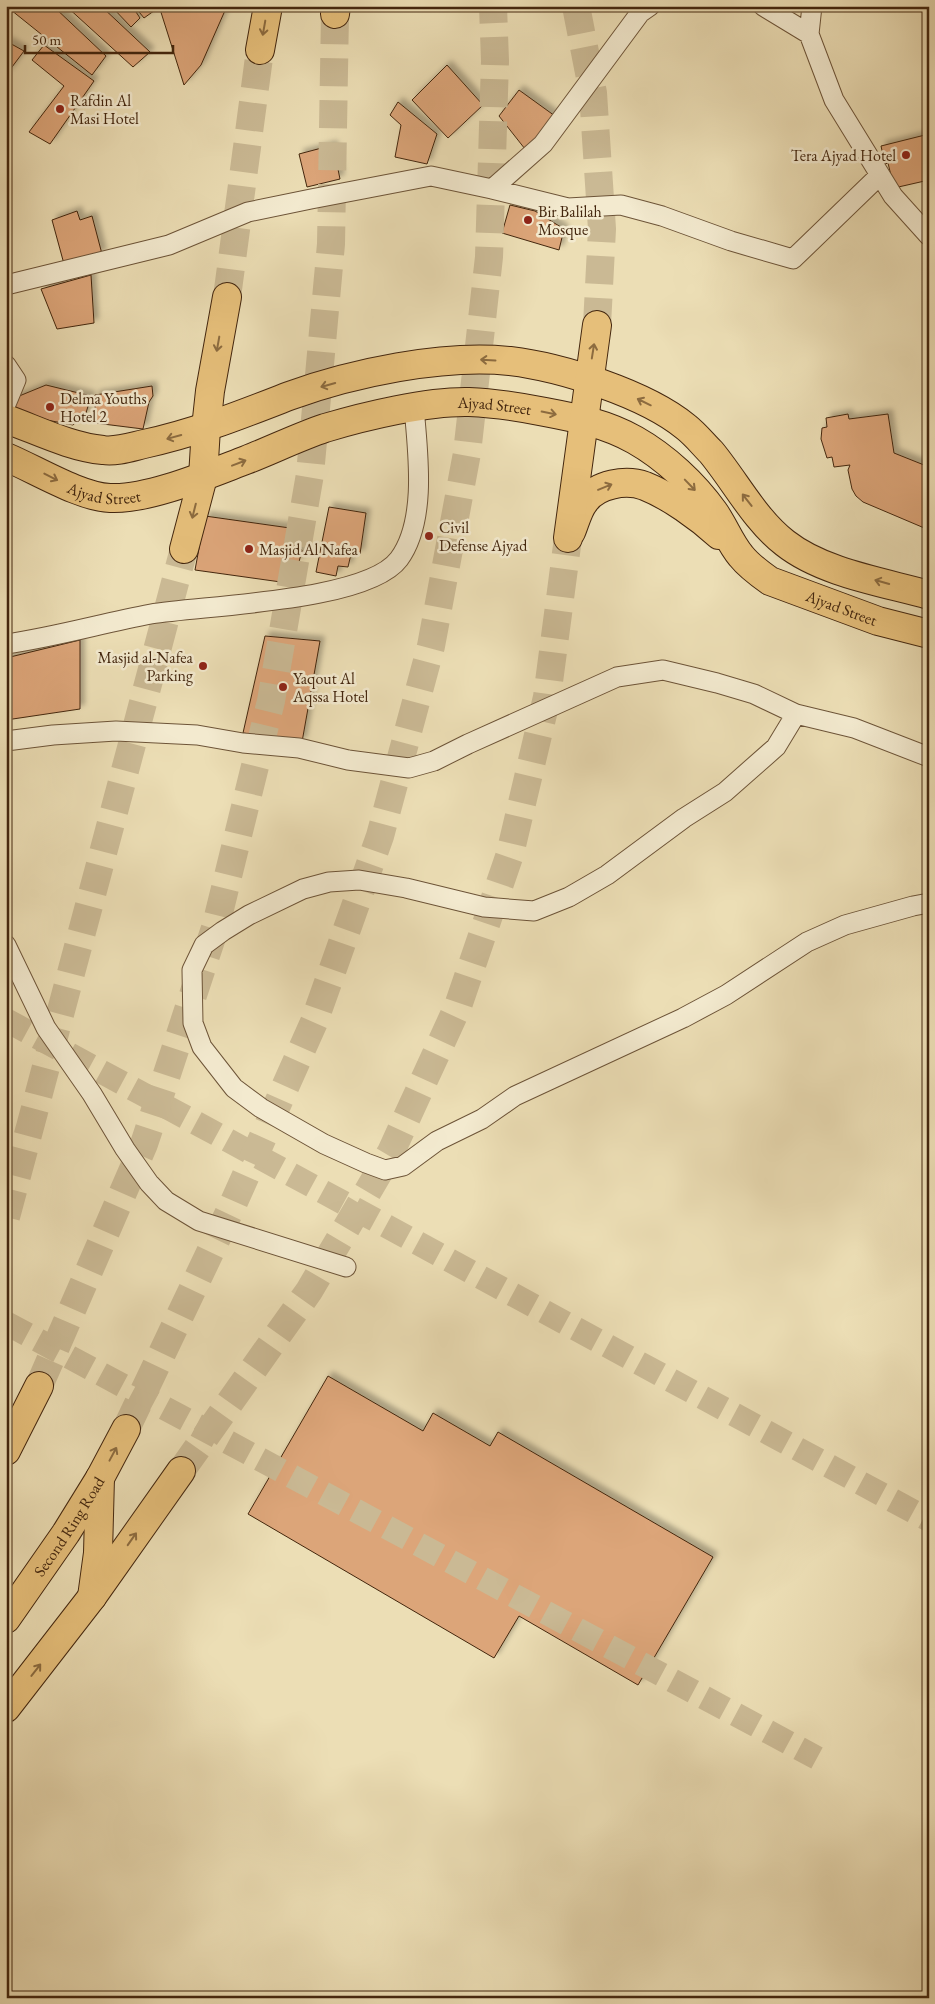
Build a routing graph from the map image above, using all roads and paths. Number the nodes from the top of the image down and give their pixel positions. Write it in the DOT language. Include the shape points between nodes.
graph roads {
  1 [pos="268,6"];
  2 [pos="650,6"];
  3 [pos="763,6"];
  4 [pos="812,6"];
  5 [pos="809,34"];
  6 [pos="260,50"];
  7 [pos="880,175"];
  8 [pos="492,189"];
  9 [pos="929,236"];
  10 [pos="6,285"];
  11 [pos="227,297"];
  12 [pos="597,325"];
  13 [pos="6,365"];
  14 [pos="588,380"];
  15 [pos="6,404"];
  16 [pos="414,408"];
  17 [pos="6,419"];
  18 [pos="585,420"];
  19 [pos="206,428"];
  20 [pos="6,457"];
  21 [pos="202,476"];
  22 [pos="184,549"];
  23 [pos="740,555"];
  24 [pos="929,595"];
  25 [pos="929,634"];
  26 [pos="6,644"];
  27 [pos="796,714"];
  28 [pos="6,741"];
  29 [pos="929,758"];
  30 [pos="929,904"];
  31 [pos="6,945"];
  32 [pos="346,1267"];
  33 [pos="39,1386"];
  34 [pos="126,1429"];
  35 [pos="6,1452"];
  36 [pos="181,1471"];
  37 [pos="100,1478"];
  38 [pos="92,1597"];
  39 [pos="6,1619"];
  40 [pos="6,1708"];
  1 -- 6 [label="main road, one-way"];
  2 -- 8 [label="street" via="640,12 543,144"];
  3 -- 5 [label="street"];
  4 -- 5 [label="street"];
  5 -- 7 [label="street" via="834,100"];
  7 -- 8 [label="street" via="794,259 621,205 568,208"];
  7 -- 9 [label="street" via="893,196"];
  8 -- 10 [label="street" via="431,176 311,199 248,212 170,245"];
  11 -- 19 [label="main road, one-way" via="211,381"];
  14 -- 12 [label="main road, one-way"];
  13 -- 15 [label="street" via="16,380"];
  14 -- 18 [label="main road"];
  14 -- 19 [label="main road, Ajyad Street, one-way" via="552,368 510,361 432,363 333,383"];
  24 -- 14 [label="main road, Ajyad Street, one-way" via="837,569 799,552 772,532 686,426 643,401"];
  16 -- 18 [label="main road, Ajyad Street, one-way" via="468,402 503,404"];
  21 -- 16 [label="main road, Ajyad Street, one-way" via="325,428"];
  16 -- 26 [label="street" via="418,486 411,540 398,561 377,577 304,597 153,614"];
  19 -- 17 [label="main road, Ajyad Street, one-way" via="106,451 79,446"];
  18 -- 23 [label="main road, Ajyad Street, one-way" via="636,440 662,459 701,496"];
  18 -- 23 [label="main road, one-way" via="568,538 585,500 601,487 618,483 644,486 671,501 704,522"];
  19 -- 21 [label="main road"];
  20 -- 21 [label="main road, Ajyad Street, one-way" via="72,488 109,498 143,494"];
  21 -- 22 [label="main road, one-way"];
  23 -- 25 [label="main road, Ajyad Street" via="770,581 878,621"];
  27 -- 28 [label="street" via="754,694 663,670 616,677 434,761 409,768 348,760 299,748 197,735 116,731"];
  27 -- 29 [label="street" via="854,728"];
  27 -- 30 [label="street" via="776,747 725,792 607,875 569,897 534,911 484,907 359,880 329,882 303,889 250,915 204,945 192,970 193,1023 202,1047 234,1088 261,1108 324,1144 385,1170 403,1166 437,1141 482,1119 540,1083 683,1018 807,942 845,925"];
  31 -- 32 [label="street" via="46,1028 148,1183 166,1201 199,1221"];
  33 -- 35 [label="main road"];
  37 -- 34 [label="main road, Second Ring Road, one-way"];
  38 -- 36 [label="main road, one-way"];
  37 -- 38 [label="main road" via="98,1553"];
  37 -- 39 [label="main road, Second Ring Road"];
  40 -- 38 [label="main road, one-way"];
}
